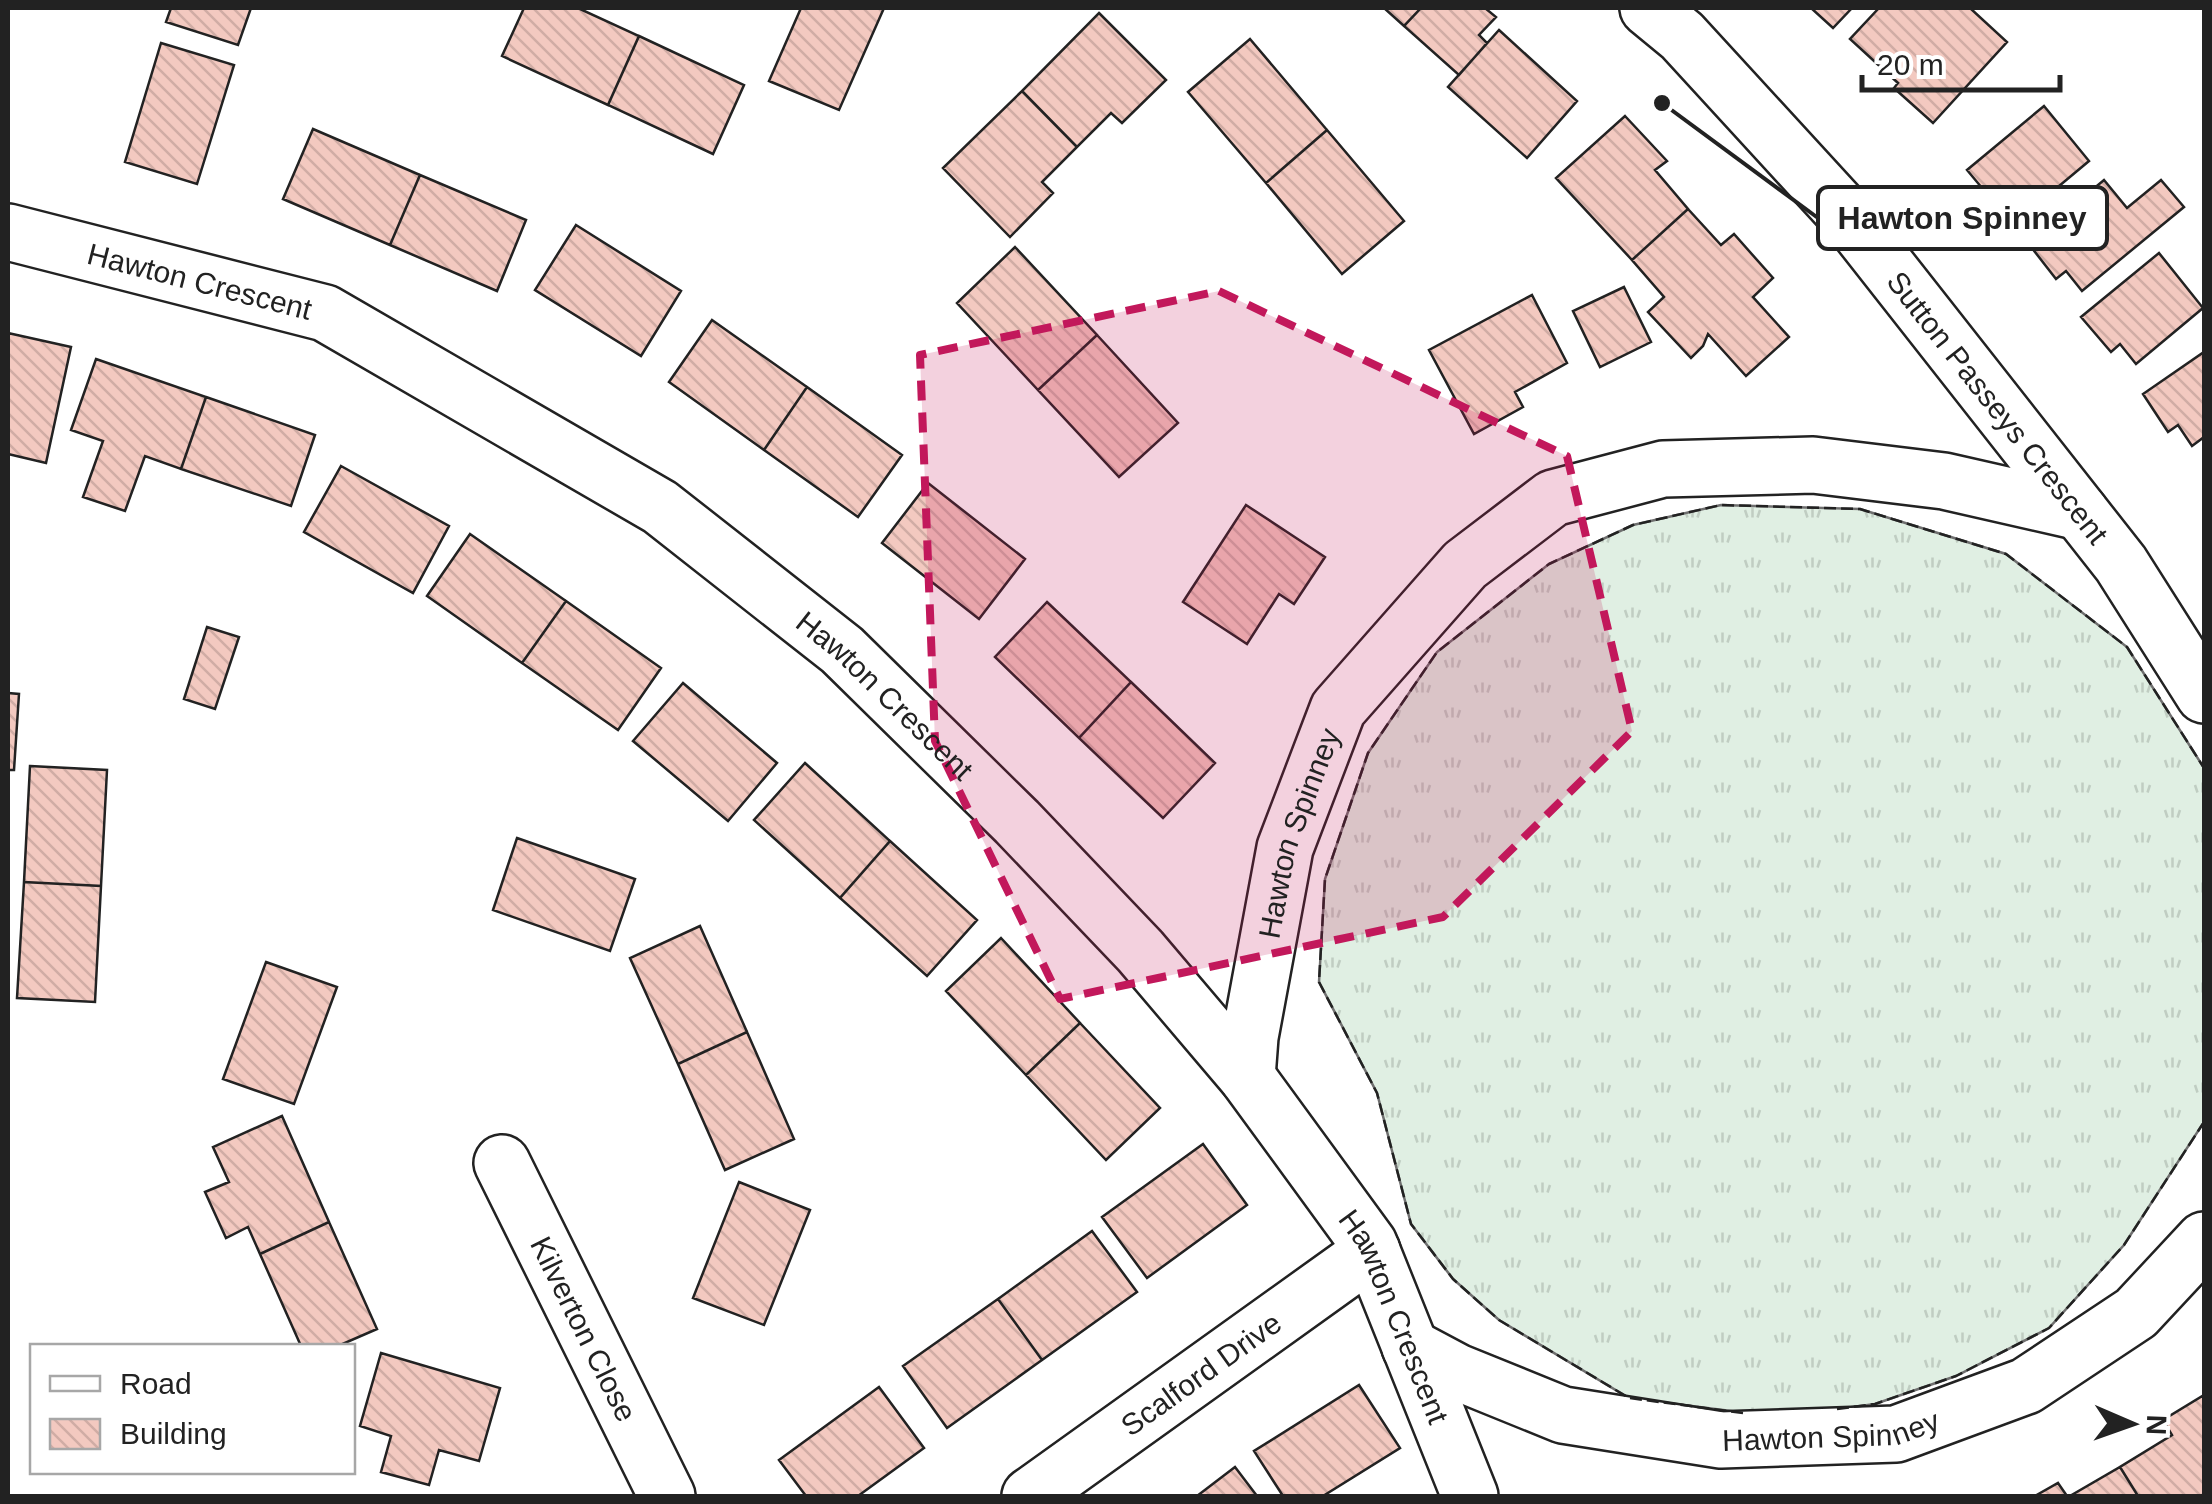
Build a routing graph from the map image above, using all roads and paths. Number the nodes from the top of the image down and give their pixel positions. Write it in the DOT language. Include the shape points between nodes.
graph roads {
  1 [pos="1648,8"];
  2 [pos="8,232"];
  3 [pos="2080,512"];
  4 [pos="2204,694"];
  5 [pos="1247,1076"];
  6 [pos="502,1163"];
  7 [pos="2204,1240"];
  8 [pos="1372,1251"];
  9 [pos="1410,1347"];
  10 [pos="668,1496"];
  11 [pos="1030,1496"];
  12 [pos="1470,1496"];
  1 -- 3 [label="street, Sutton Passeys Crescent" via="1682,36 1849,218"];
  2 -- 5 [label="street, Hawton Crescent" via="325,314 660,507 842,650 1017,822"];
  3 -- 4 [label="street, Sutton Passeys Crescent"];
  3 -- 5 [label="street, Hawton Spinney" via="1944,482 1813,465 1663,469 1553,498 1465,566 1338,708 1285,848"];
  5 -- 8 [label="street, Hawton Crescent"];
  6 -- 10 [label="street, Kilverton Close"];
  7 -- 9 [label="street, Hawton Spinney" via="2136,1313 2026,1386 1896,1434 1720,1440 1563,1415"];
  8 -- 9 [label="street, Hawton Crescent"];
  8 -- 11 [label="street, Scalford Drive"];
  9 -- 12 [label="street, Hawton Crescent"];
}
